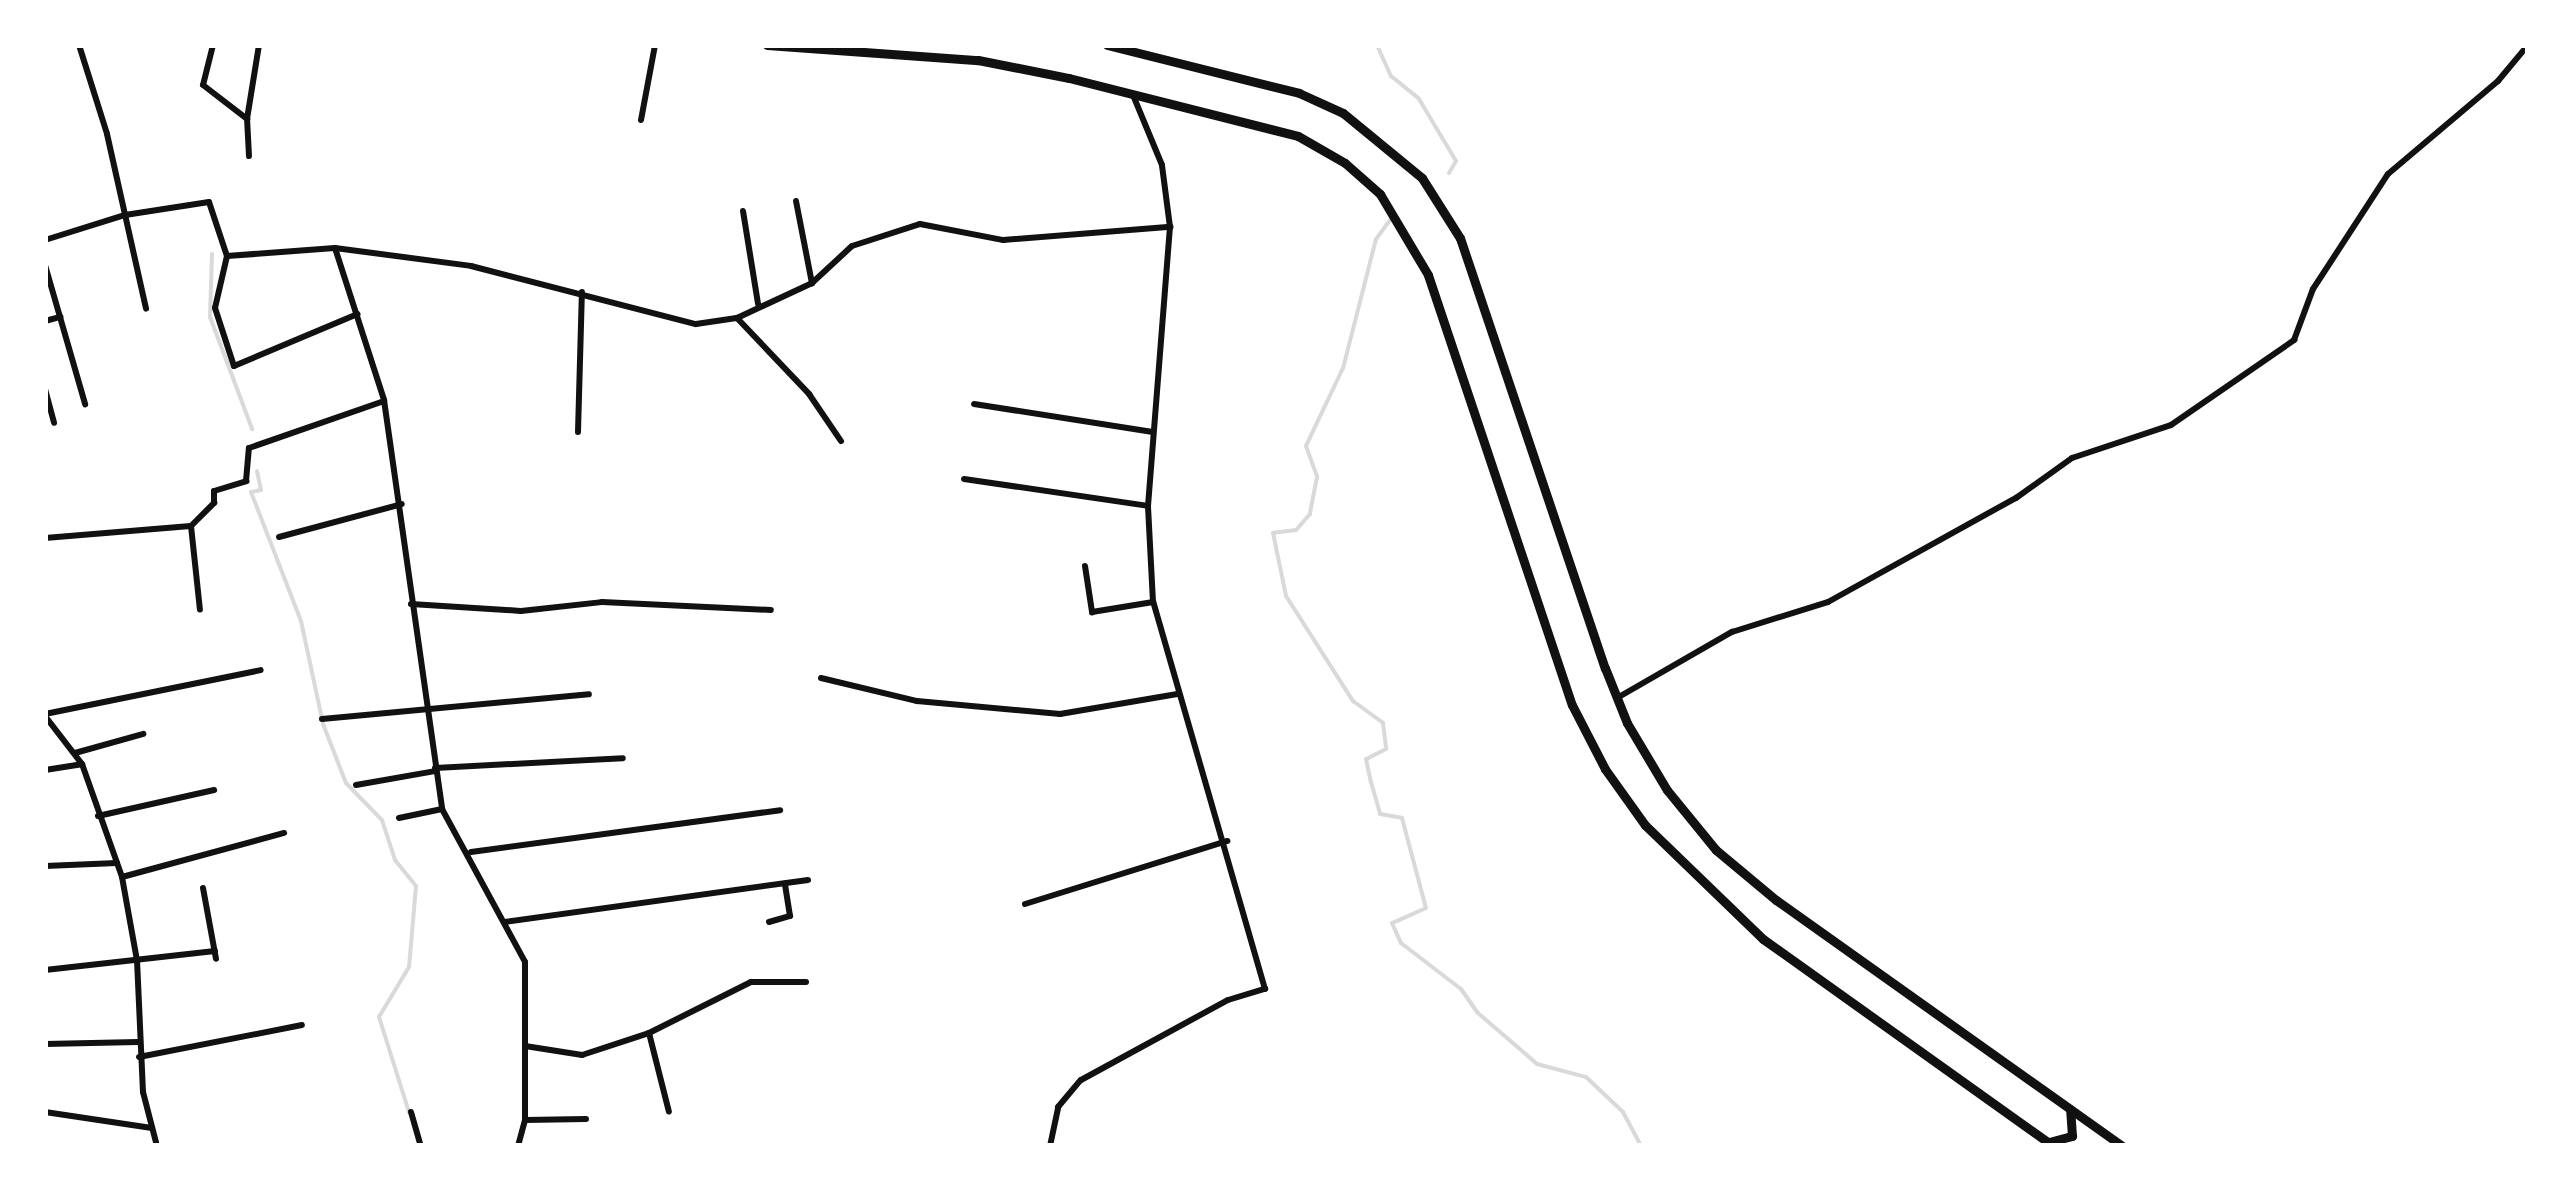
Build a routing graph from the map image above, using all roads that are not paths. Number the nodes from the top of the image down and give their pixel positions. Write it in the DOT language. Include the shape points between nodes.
graph roads {
  1 [pos="79,45"];
  2 [pos="213,45"];
  3 [pos="259,45"];
  4 [pos="655,45"];
  5 [pos="766,45"];
  6 [pos="1107,45"];
  7 [pos="2528,45"];
  8 [pos="1133,94"];
  9 [pos="247,120"];
  10 [pos="641,120"];
  11 [pos="249,156"];
  12 [pos="796,201"];
  13 [pos="744,211"];
  14 [pos="125,216"];
  15 [pos="1170,226"];
  16 [pos="45,240"];
  17 [pos="335,248"];
  18 [pos="227,256"];
  19 [pos="45,264"];
  20 [pos="812,283"];
  21 [pos="582,292"];
  22 [pos="758,304"];
  23 [pos="146,309"];
  24 [pos="358,314"];
  25 [pos="60,316"];
  26 [pos="738,318"];
  27 [pos="45,321"];
  28 [pos="45,390"];
  29 [pos="384,400"];
  30 [pos="85,404"];
  31 [pos="974,404"];
  32 [pos="54,423"];
  33 [pos="578,432"];
  34 [pos="1154,432"];
  35 [pos="841,441"];
  36 [pos="964,480"];
  37 [pos="402,504"];
  38 [pos="1148,506"];
  39 [pos="190,526"];
  40 [pos="279,537"];
  41 [pos="45,538"];
  42 [pos="1085,566"];
  43 [pos="1153,602"];
  44 [pos="411,604"];
  45 [pos="200,610"];
  46 [pos="771,610"];
  47 [pos="260,670"];
  48 [pos="821,678"];
  49 [pos="589,694"];
  50 [pos="1178,694"];
  51 [pos="1617,698"];
  52 [pos="423,706"];
  53 [pos="45,715"];
  54 [pos="322,719"];
  55 [pos="143,734"];
  56 [pos="75,753"];
  57 [pos="623,758"];
  58 [pos="82,764"];
  59 [pos="435,769"];
  60 [pos="45,770"];
  61 [pos="356,785"];
  62 [pos="214,790"];
  63 [pos="442,809"];
  64 [pos="780,810"];
  65 [pos="98,816"];
  66 [pos="399,818"];
  67 [pos="284,833"];
  68 [pos="1227,840"];
  69 [pos="471,852"];
  70 [pos="117,863"];
  71 [pos="45,866"];
  72 [pos="122,877"];
  73 [pos="808,880"];
  74 [pos="785,883"];
  75 [pos="203,888"];
  76 [pos="1025,904"];
  77 [pos="505,922"];
  78 [pos="770,922"];
  79 [pos="137,960"];
  80 [pos="45,970"];
  81 [pos="806,982"];
  82 [pos="302,1024"];
  83 [pos="649,1033"];
  84 [pos="138,1042"];
  85 [pos="45,1044"];
  86 [pos="525,1046"];
  87 [pos="138,1057"];
  88 [pos="2070,1109"];
  89 [pos="45,1112"];
  90 [pos="412,1112"];
  91 [pos="670,1112"];
  92 [pos="586,1119"];
  93 [pos="525,1120"];
  94 [pos="152,1128"];
  95 [pos="2050,1144"];
  96 [pos="157,1146"];
  97 [pos="421,1146"];
  98 [pos="518,1146"];
  99 [pos="1050,1146"];
  100 [pos="2122,1146"];
  1 -- 14 [label="street"];
  2 -- 9 [label="street" via="204,85"];
  3 -- 9 [label="street"];
  4 -- 10 [label="street"];
  5 -- 8 [label="street" via="978,60"];
  6 -- 51 [label="street" via="1298,93 1344,113 1422,178 1460,238"];
  7 -- 51 [label="street" via="2498,80 2388,174 2314,288 2294,340 2171,425 2072,458 2016,498 1828,602 1732,632"];
  8 -- 15 [label="street" via="1162,165"];
  8 -- 95 [label="street" via="1298,136 1345,163 1380,194 1428,275 1572,705 1605,769 1656,838 1763,939"];
  9 -- 11 [label="street"];
  12 -- 20 [label="street"];
  13 -- 22 [label="street"];
  14 -- 16 [label="street"];
  14 -- 18 [label="street" via="202,198 212,208"];
  14 -- 23 [label="street"];
  15 -- 20 [label="street" via="1003,240 920,224 852,246"];
  15 -- 34 [label="street"];
  17 -- 18 [label="street"];
  17 -- 21 [label="street" via="471,266"];
  17 -- 24 [label="street"];
  18 -- 24 [label="street" via="214,308 234,366"];
  19 -- 25 [label="street"];
  20 -- 22 [label="street"];
  21 -- 26 [label="street" via="696,324"];
  21 -- 33 [label="street"];
  22 -- 26 [label="street"];
  24 -- 29 [label="street"];
  25 -- 27 [label="street"];
  25 -- 30 [label="street"];
  26 -- 35 [label="street" via="809,394"];
  28 -- 32 [label="street"];
  29 -- 37 [label="street"];
  29 -- 39 [label="street" via="249,448 246,481 214,491 214,503"];
  31 -- 34 [label="street"];
  34 -- 38 [label="street"];
  36 -- 38 [label="street"];
  37 -- 40 [label="street"];
  37 -- 44 [label="street"];
  38 -- 43 [label="street"];
  39 -- 41 [label="street"];
  39 -- 45 [label="street"];
  42 -- 43 [label="street" via="1092,612"];
  43 -- 50 [label="street"];
  44 -- 46 [label="street" via="521,611 602,602"];
  44 -- 52 [label="street"];
  47 -- 53 [label="street"];
  48 -- 50 [label="street" via="916,701 1060,714"];
  49 -- 52 [label="street"];
  50 -- 68 [label="street"];
  51 -- 88 [label="street" via="1667,790 1716,850"];
  52 -- 54 [label="street"];
  52 -- 59 [label="street"];
  53 -- 56 [label="street"];
  55 -- 56 [label="street"];
  56 -- 58 [label="street"];
  57 -- 59 [label="street"];
  58 -- 60 [label="street"];
  58 -- 65 [label="street"];
  59 -- 61 [label="street"];
  59 -- 63 [label="street"];
  62 -- 65 [label="street"];
  63 -- 66 [label="street"];
  63 -- 69 [label="street"];
  64 -- 69 [label="street"];
  65 -- 70 [label="street"];
  67 -- 72 [label="street"];
  68 -- 76 [label="street"];
  68 -- 99 [label="street" via="1266,988 1228,1000 1081,1080 1058,1107"];
  69 -- 77 [label="street"];
  70 -- 71 [label="street"];
  70 -- 72 [label="street"];
  72 -- 79 [label="street"];
  73 -- 74 [label="street"];
  74 -- 77 [label="street"];
  74 -- 78 [label="street" via="790,916"];
  75 -- 79 [label="street" via="215,955"];
  77 -- 86 [label="street" via="525,962"];
  79 -- 80 [label="street"];
  79 -- 84 [label="street"];
  81 -- 83 [label="street" via="750,982"];
  82 -- 87 [label="street"];
  83 -- 86 [label="street" via="579,1056"];
  83 -- 91 [label="street"];
  84 -- 85 [label="street"];
  84 -- 87 [label="street"];
  86 -- 93 [label="street"];
  87 -- 94 [label="street"];
  88 -- 95 [label="street" via="2072,1136"];
  88 -- 100 [label="street"];
  89 -- 94 [label="street"];
  90 -- 97 [label="street"];
  92 -- 93 [label="street"];
  93 -- 98 [label="street"];
  94 -- 96 [label="street"];
}
